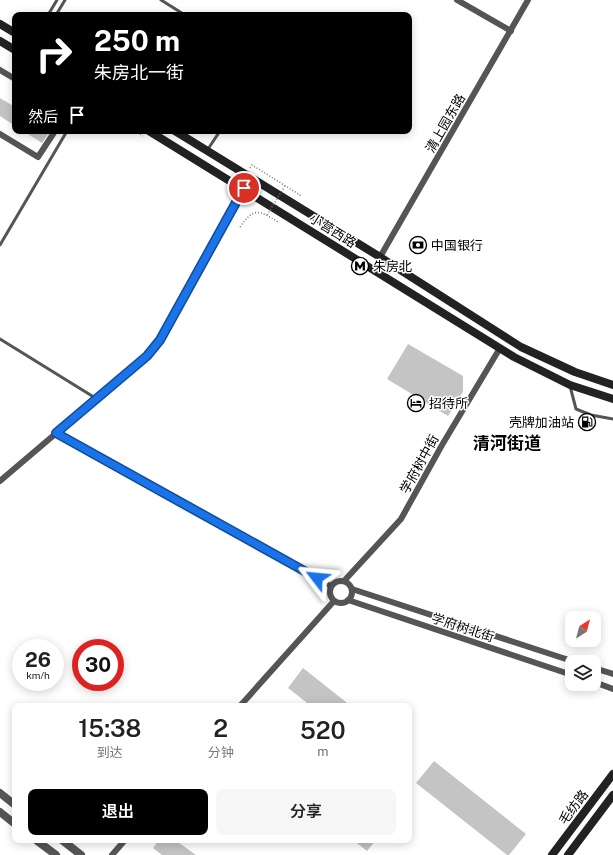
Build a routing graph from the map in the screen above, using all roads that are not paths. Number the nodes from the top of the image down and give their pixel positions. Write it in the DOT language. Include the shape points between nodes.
graph roads {
  1 [pos="57,0"];
  2 [pos="65,0"];
  3 [pos="161,0"];
  4 [pos="457,0"];
  5 [pos="528,0"];
  6 [pos="50,12"];
  7 [pos="58,12"];
  8 [pos="180,12"];
  9 [pos="0,24"];
  10 [pos="12,31"];
  11 [pos="511,31"];
  12 [pos="0,40"];
  13 [pos="12,48"];
  14 [pos="0,70"];
  15 [pos="12,77"];
  16 [pos="0,134"];
  17 [pos="53,134"];
  18 [pos="65,134"];
  19 [pos="154,134"];
  20 [pos="180,134"];
  21 [pos="218,134"];
  22 [pos="207,151"];
  23 [pos="244,188"];
  24 [pos="0,245"];
  25 [pos="380,257"];
  26 [pos="0,339"];
  27 [pos="500,348"];
  28 [pos="570,384"];
  29 [pos="613,385"];
  30 [pos="97,398"];
  31 [pos="613,399"];
  32 [pos="613,419"];
  33 [pos="56,433"];
  34 [pos="0,481"];
  35 [pos="344,581"];
  36 [pos="331,586"];
  37 [pos="352,589"];
  38 [pos="348,600"];
  39 [pos="334,601"];
  40 [pos="565,659"];
  41 [pos="601,670"];
  42 [pos="565,673"];
  43 [pos="613,674"];
  44 [pos="601,685"];
  45 [pos="613,689"];
  46 [pos="243,703"];
  47 [pos="613,774"];
  48 [pos="0,793"];
  49 [pos="613,795"];
  50 [pos="12,803"];
  51 [pos="0,812"];
  52 [pos="12,822"];
  53 [pos="40,843"];
  54 [pos="66,843"];
  55 [pos="122,843"];
  56 [pos="56,855"];
  57 [pos="82,855"];
  58 [pos="112,855"];
  59 [pos="552,855"];
  60 [pos="568,855"];
  1 -- 6 [label="lane"];
  2 -- 7 [label="lane"];
  3 -- 8 [label="lane"];
  4 -- 11 [label="street"];
  5 -- 11 [label="street, 清上园东路"];
  9 -- 10 [label="main road"];
  11 -- 25 [label="street, 清上园东路"];
  12 -- 13 [label="main road"];
  14 -- 15 [label="street"];
  16 -- 17 [label="street" via="38,157"];
  18 -- 24 [label="lane"];
  19 -- 23 [label="main road, 小营西路"];
  20 -- 22 [label="main road, 小营西路"];
  21 -- 22 [label="lane"];
  22 -- 25 [label="main road, 小营西路"];
  23 -- 27 [label="main road, 小营西路"];
  23 -- 30 [label="street" via="160,340 147,356"];
  25 -- 29 [label="main road, 小营西路" via="521,347 575,372"];
  26 -- 30 [label="lane"];
  27 -- 28 [label="main road, 小营西路"];
  27 -- 35 [label="street, 学府树中街" via="442,444 401,519"];
  28 -- 31 [label="main road, 小营西路"];
  28 -- 32 [label="lane" via="576,409"];
  30 -- 33 [label="street"];
  33 -- 34 [label="street"];
  33 -- 36 [label="street"];
  35 -- 36 [label="street" via="336,581"];
  35 -- 37 [label="street"];
  36 -- 39 [label="street" via="329,592"];
  37 -- 38 [label="street"];
  37 -- 40 [label="street, 学府树北街"];
  38 -- 39 [label="street" via="340,603"];
  38 -- 42 [label="street, 学府树北街"];
  39 -- 46 [label="street"];
  41 -- 43 [label="street"];
  44 -- 45 [label="street"];
  47 -- 59 [label="main road, 毛纺路"];
  48 -- 50 [label="street"];
  49 -- 60 [label="main road, 毛纺路"];
  51 -- 52 [label="street"];
  53 -- 56 [label="street"];
  54 -- 57 [label="street"];
  55 -- 58 [label="street"];
}
